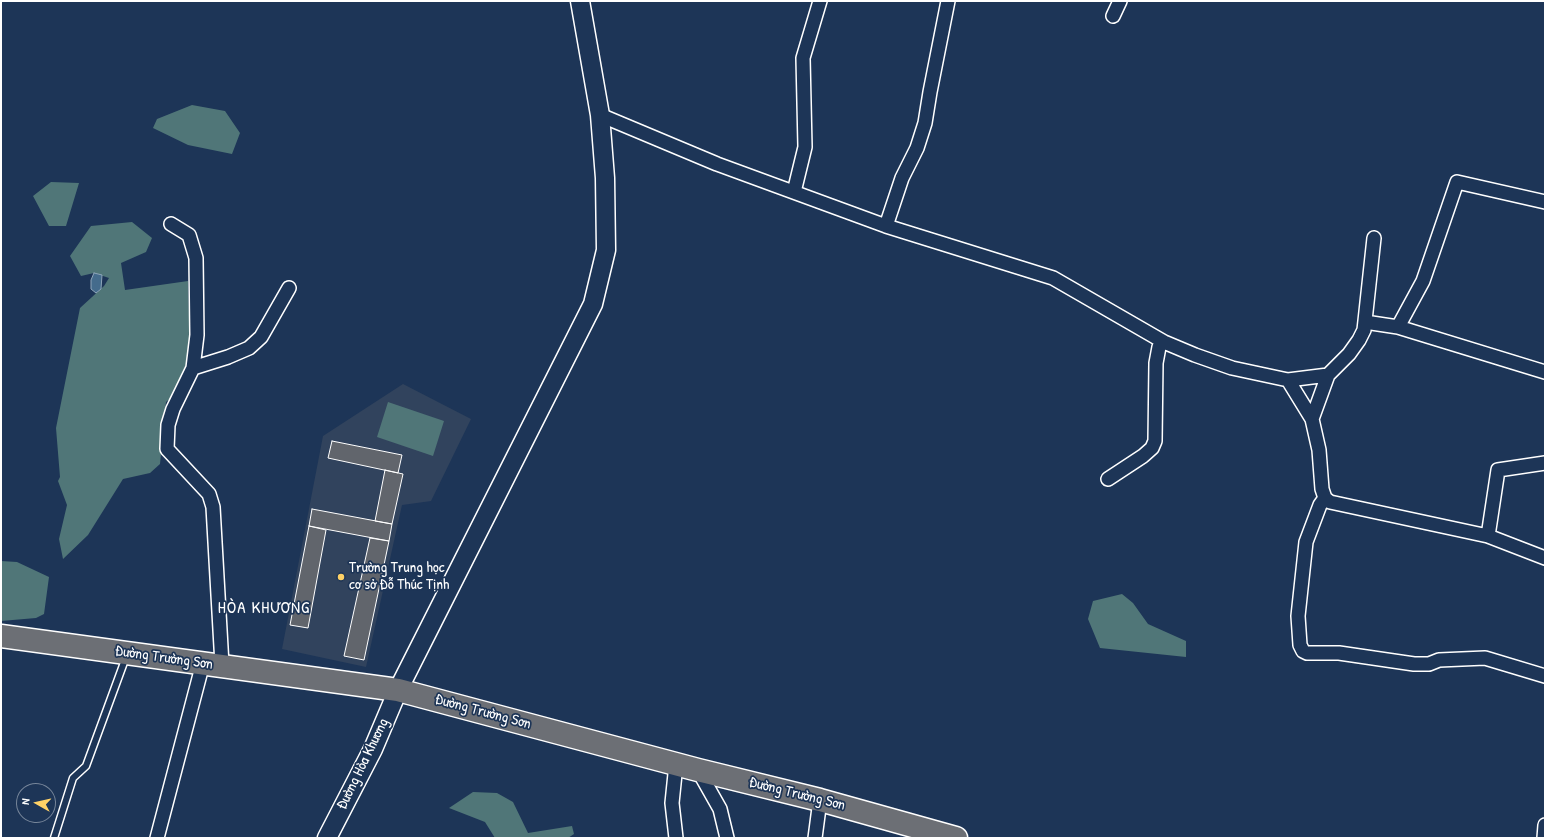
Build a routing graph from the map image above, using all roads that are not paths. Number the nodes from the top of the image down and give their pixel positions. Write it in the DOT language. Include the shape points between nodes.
graph roads {
  1 [pos="580,1"];
  2 [pos="820,1"];
  3 [pos="948,1"];
  4 [pos="1120,1"];
  5 [pos="1113,16"];
  6 [pos="600,115"];
  7 [pos="794,192"];
  8 [pos="1545,202"];
  9 [pos="171,224"];
  10 [pos="886,226"];
  11 [pos="1374,238"];
  12 [pos="289,288"];
  13 [pos="1365,322"];
  14 [pos="1398,327"];
  15 [pos="1164,342"];
  16 [pos="193,368"];
  17 [pos="1545,372"];
  18 [pos="1328,375"];
  19 [pos="1288,380"];
  20 [pos="1312,419"];
  21 [pos="1545,463"];
  22 [pos="1108,479"];
  23 [pos="1325,498"];
  24 [pos="1488,536"];
  25 [pos="1545,558"];
  26 [pos="1,636"];
  27 [pos="127,653"];
  28 [pos="213,664"];
  29 [pos="1545,676"];
  30 [pos="398,690"];
  31 [pos="676,764"];
  32 [pos="698,770"];
  33 [pos="820,800"];
  34 [pos="1545,825"];
  35 [pos="54,838"];
  36 [pos="157,838"];
  37 [pos="327,838"];
  38 [pos="676,838"];
  39 [pos="727,838"];
  40 [pos="815,838"];
  41 [pos="956,838"];
  42 [pos="1544,838"];
  1 -- 6 [label="street, Đường Hòa Khương"];
  2 -- 7 [label="street" via="803,58 805,147"];
  3 -- 10 [label="street" via="925,123 917,148 902,178"];
  4 -- 5 [label="street"];
  6 -- 7 [label="street" via="717,164"];
  6 -- 30 [label="street, Đường Hòa Khương" via="605,178 606,250 593,304"];
  7 -- 10 [label="street"];
  8 -- 14 [label="street" via="1458,182 1423,282"];
  9 -- 16 [label="street" via="189,235 196,258 196,343"];
  10 -- 15 [label="street" via="1053,278"];
  11 -- 13 [label="street"];
  12 -- 16 [label="street" via="261,337 249,348"];
  13 -- 14 [label="street"];
  13 -- 18 [label="street" via="1359,340"];
  14 -- 17 [label="street"];
  15 -- 19 [label="street" via="1232,368"];
  15 -- 22 [label="street" via="1159,347 1156,364 1155,441 1152,448 1143,456"];
  16 -- 28 [label="street" via="180,393 166,437 167,449 209,494 213,507"];
  18 -- 19 [label="street"];
  18 -- 20 [label="street"];
  19 -- 20 [label="street"];
  20 -- 23 [label="street"];
  21 -- 24 [label="street" via="1498,470"];
  23 -- 24 [label="street" via="1339,505"];
  23 -- 29 [label="street" via="1306,542 1298,616 1302,650 1307,653 1339,653 1414,664 1485,658"];
  24 -- 25 [label="street"];
  26 -- 27 [label="highway, Đường Trường Sơn"];
  27 -- 28 [label="highway, Đường Trường Sơn"];
  27 -- 35 [label="lane" via="86,766 73,778"];
  28 -- 30 [label="highway, Đường Trường Sơn"];
  28 -- 36 [label="street"];
  30 -- 31 [label="highway, Đường Trường Sơn"];
  30 -- 37 [label="street, Đường Hòa Khương" via="372,749"];
  31 -- 32 [label="highway, Đường Trường Sơn"];
  31 -- 38 [label="street" via="672,803"];
  32 -- 33 [label="highway, Đường Trường Sơn"];
  32 -- 39 [label="street" via="720,809"];
  33 -- 40 [label="street"];
  33 -- 41 [label="highway, Đường Trường Sơn"];
  34 -- 42 [label="street"];
}
